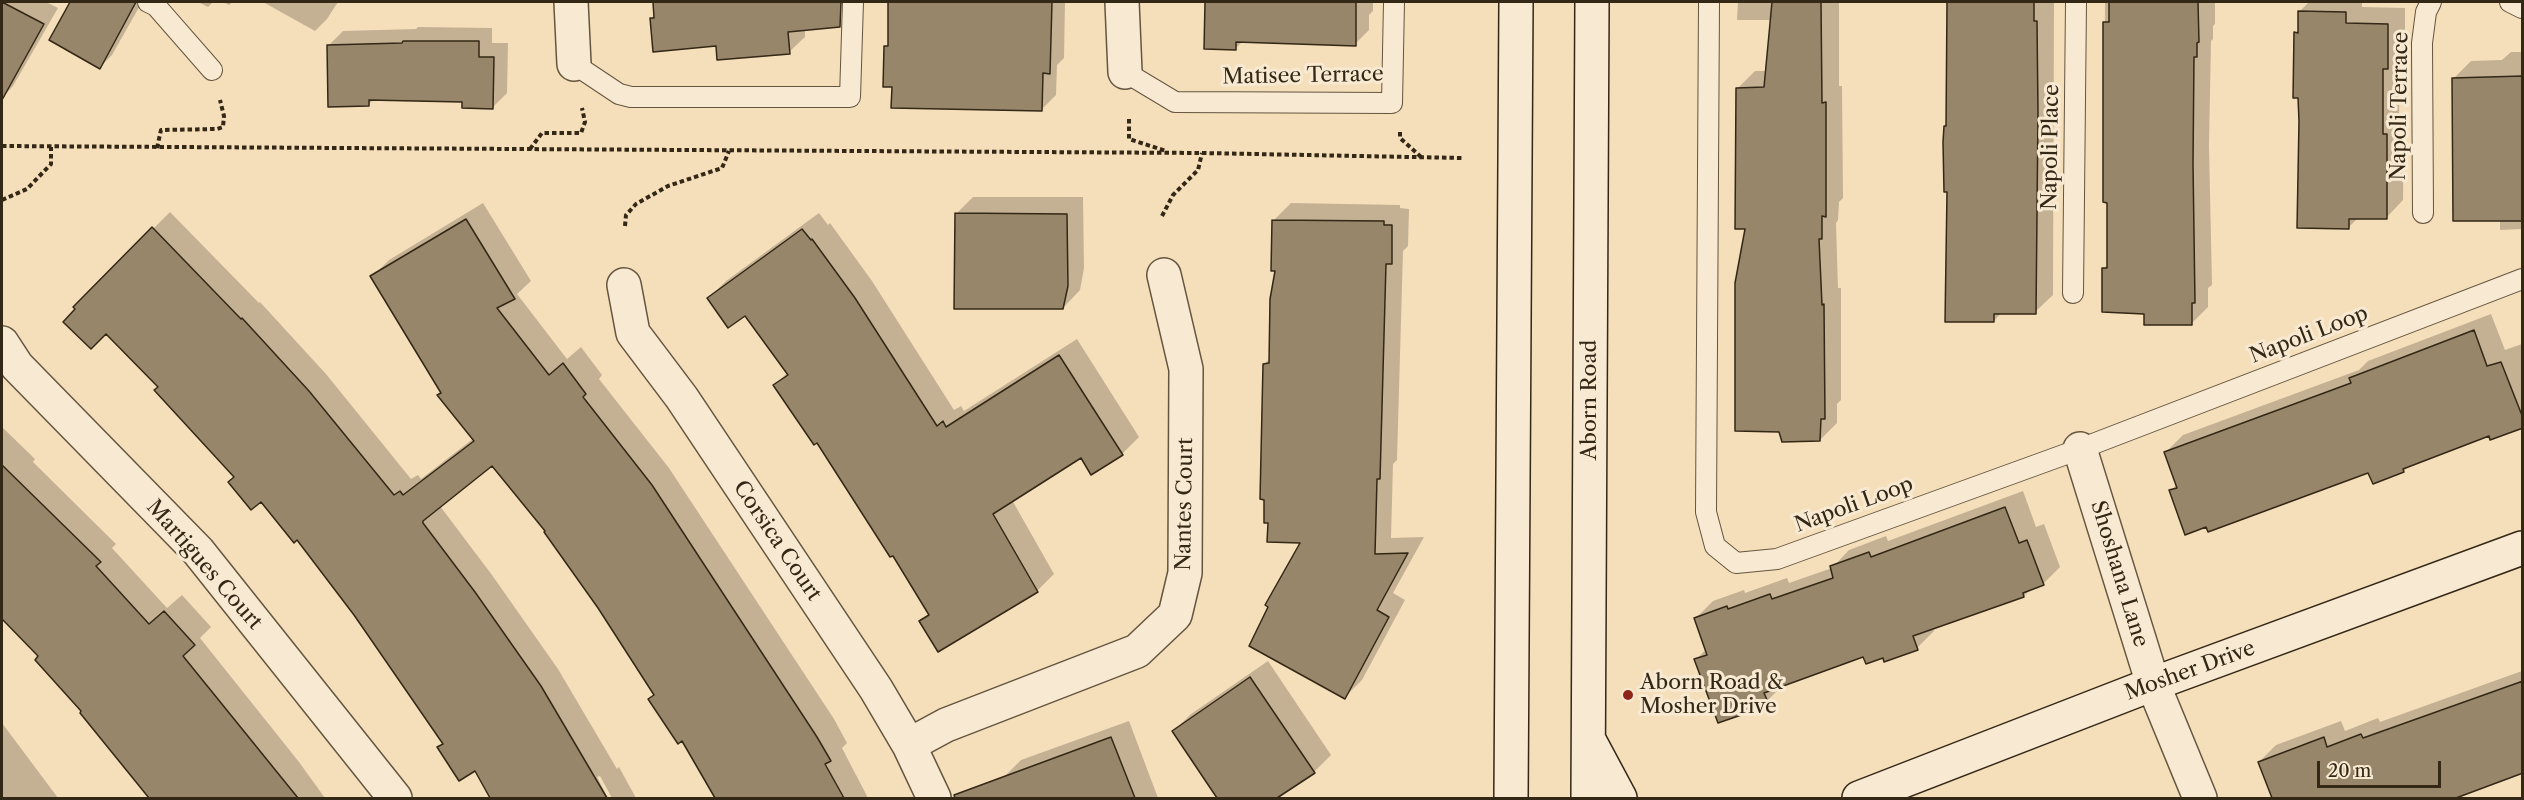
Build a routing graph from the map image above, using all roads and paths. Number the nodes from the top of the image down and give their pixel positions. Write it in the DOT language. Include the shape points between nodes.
graph roads {
  1 [pos="148,2"];
  2 [pos="571,2"];
  3 [pos="853,2"];
  4 [pos="1122,2"];
  5 [pos="1394,2"];
  6 [pos="1516,2"];
  7 [pos="1592,2"];
  8 [pos="1709,2"];
  9 [pos="2076,2"];
  10 [pos="2431,2"];
  11 [pos="2510,2"];
  12 [pos="2523,9"];
  13 [pos="574,64"];
  14 [pos="212,70"];
  15 [pos="1125,72"];
  16 [pos="1129,119"];
  17 [pos="2,146"];
  18 [pos="51,147"];
  19 [pos="157,148"];
  20 [pos="529,150"];
  21 [pos="729,151"];
  22 [pos="1169,153"];
  23 [pos="1202,153"];
  24 [pos="1462,158"];
  25 [pos="2,200"];
  26 [pos="2422,213"];
  27 [pos="1162,216"];
  28 [pos="625,226"];
  29 [pos="1164,275"];
  30 [pos="2523,279"];
  31 [pos="624,285"];
  32 [pos="2073,293"];
  33 [pos="2,343"];
  34 [pos="2080,448"];
  35 [pos="2523,548"];
  36 [pos="2154,684"];
  37 [pos="1589,740"];
  38 [pos="909,745"];
  39 [pos="395,798"];
  40 [pos="934,798"];
  41 [pos="1511,798"];
  42 [pos="1588,798"];
  43 [pos="1620,798"];
  44 [pos="1859,798"];
  45 [pos="2200,798"];
  1 -- 14 [label="lane" via="156,6"];
  2 -- 13 [label="street"];
  3 -- 13 [label="lane" via="850,97 631,97 619,94"];
  4 -- 15 [label="street"];
  5 -- 15 [label="lane, Matisee Terrace" via="1392,103 1175,102"];
  6 -- 41 [label="street"];
  7 -- 37 [label="street, Aborn Road"];
  8 -- 34 [label="lane, Napoli Loop" via="1706,512 1714,546 1736,563 1777,559"];
  9 -- 32 [label="lane, Napoli Place"];
  10 -- 26 [label="lane, Napoli Terrace" via="2422,43"];
  11 -- 12 [label="lane"];
  13 -- 20 [label="path" via="585,122 581,133 542,133"];
  14 -- 19 [label="path" via="224,116 223,127 161,130"];
  16 -- 22 [label="path" via="1129,139"];
  17 -- 18 [label="path"];
  18 -- 19 [label="path"];
  18 -- 25 [label="path" via="51,164 27,189"];
  19 -- 20 [label="path"];
  20 -- 21 [label="path"];
  21 -- 22 [label="path"];
  21 -- 28 [label="path" via="722,168 668,186 636,204 626,215"];
  22 -- 23 [label="path"];
  23 -- 24 [label="path"];
  23 -- 27 [label="path" via="1198,170 1173,195"];
  29 -- 38 [label="street, Nantes Court" via="1186,369 1185,573 1175,615 1137,651 946,725"];
  30 -- 34 [label="lane, Napoli Loop"];
  31 -- 38 [label="street, Corsica Court" via="633,333 689,408 876,688"];
  33 -- 39 [label="street, Martigues Court" via="17,366 198,551"];
  34 -- 36 [label="street, Shoshana Lane"];
  35 -- 36 [label="street, Mosher Drive"];
  36 -- 44 [label="street, Mosher Drive"];
  36 -- 45 [label="street, Shoshana Lane"];
  37 -- 42 [label="street, Aborn Road"];
  37 -- 43 [label="street"];
  38 -- 40 [label="street, Corsica Court"];
}
